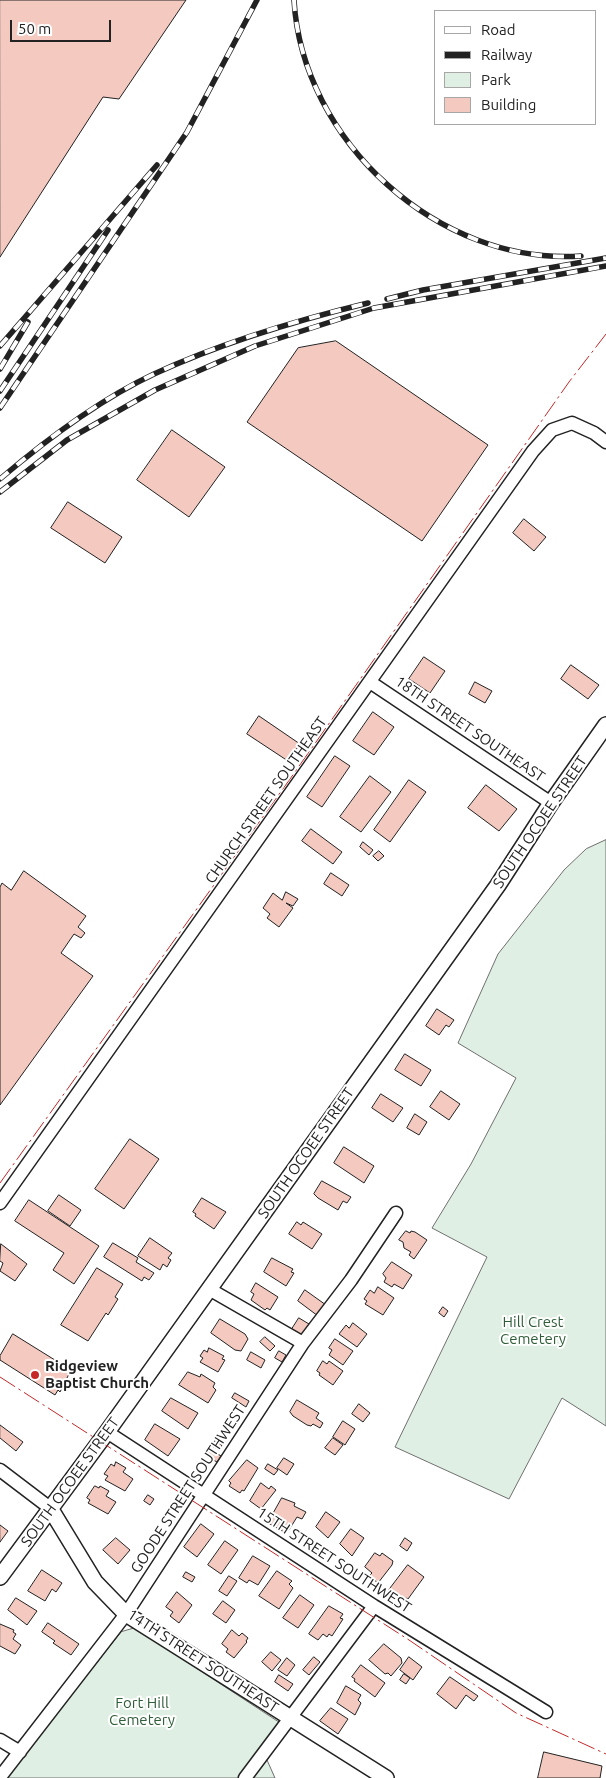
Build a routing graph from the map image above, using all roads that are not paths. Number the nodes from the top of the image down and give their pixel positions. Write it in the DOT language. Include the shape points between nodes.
graph roads {
  1 [pos="606,442"];
  2 [pos="370,682"];
  3 [pos="606,725"];
  4 [pos="551,803"];
  5 [pos="0,1203"];
  6 [pos="396,1213"];
  7 [pos="209,1289"];
  8 [pos="303,1343"];
  9 [pos="107,1432"];
  10 [pos="0,1470"];
  11 [pos="202,1495"];
  12 [pos="50,1508"];
  13 [pos="0,1576"];
  14 [pos="374,1606"];
  15 [pos="126,1614"];
  16 [pos="546,1712"];
  17 [pos="290,1718"];
  18 [pos="0,1740"];
  19 [pos="20,1752"];
  20 [pos="0,1777"];
  21 [pos="245,1778"];
  22 [pos="386,1778"];
  1 -- 2 [label="street, CHURCH STREET SOUTHEAST" via="572,423 552,430 533,451"];
  2 -- 4 [label="street, 18TH STREET SOUTHEAST"];
  2 -- 5 [label="street, CHURCH STREET SOUTHEAST"];
  3 -- 4 [label="street, SOUTH OCOEE STREET"];
  4 -- 7 [label="street, SOUTH OCOEE STREET" via="498,885"];
  6 -- 8 [label="street, GOODE STREET SOUTHWEST"];
  7 -- 8 [label="street"];
  7 -- 9 [label="street, SOUTH OCOEE STREET"];
  8 -- 11 [label="street, GOODE STREET SOUTHWEST"];
  9 -- 11 [label="street, 15TH STREET SOUTHWEST"];
  9 -- 12 [label="street, SOUTH OCOEE STREET"];
  10 -- 12 [label="street, 14TH STREET SOUTHEAST"];
  11 -- 14 [label="street, 15TH STREET SOUTHWEST"];
  11 -- 15 [label="street, GOODE STREET SOUTHWEST"];
  12 -- 13 [label="street, SOUTH OCOEE STREET"];
  12 -- 15 [label="street, 14TH STREET SOUTHEAST" via="95,1582"];
  14 -- 16 [label="street, 15TH STREET SOUTHWEST"];
  14 -- 17 [label="street"];
  15 -- 17 [label="street, 14TH STREET SOUTHEAST"];
  15 -- 19 [label="street, GOODE STREET SOUTHWEST"];
  17 -- 21 [label="street"];
  17 -- 22 [label="street, 14TH STREET SOUTHEAST"];
  18 -- 19 [label="street"];
  19 -- 20 [label="street, GOODE STREET SOUTHWEST"];
}
